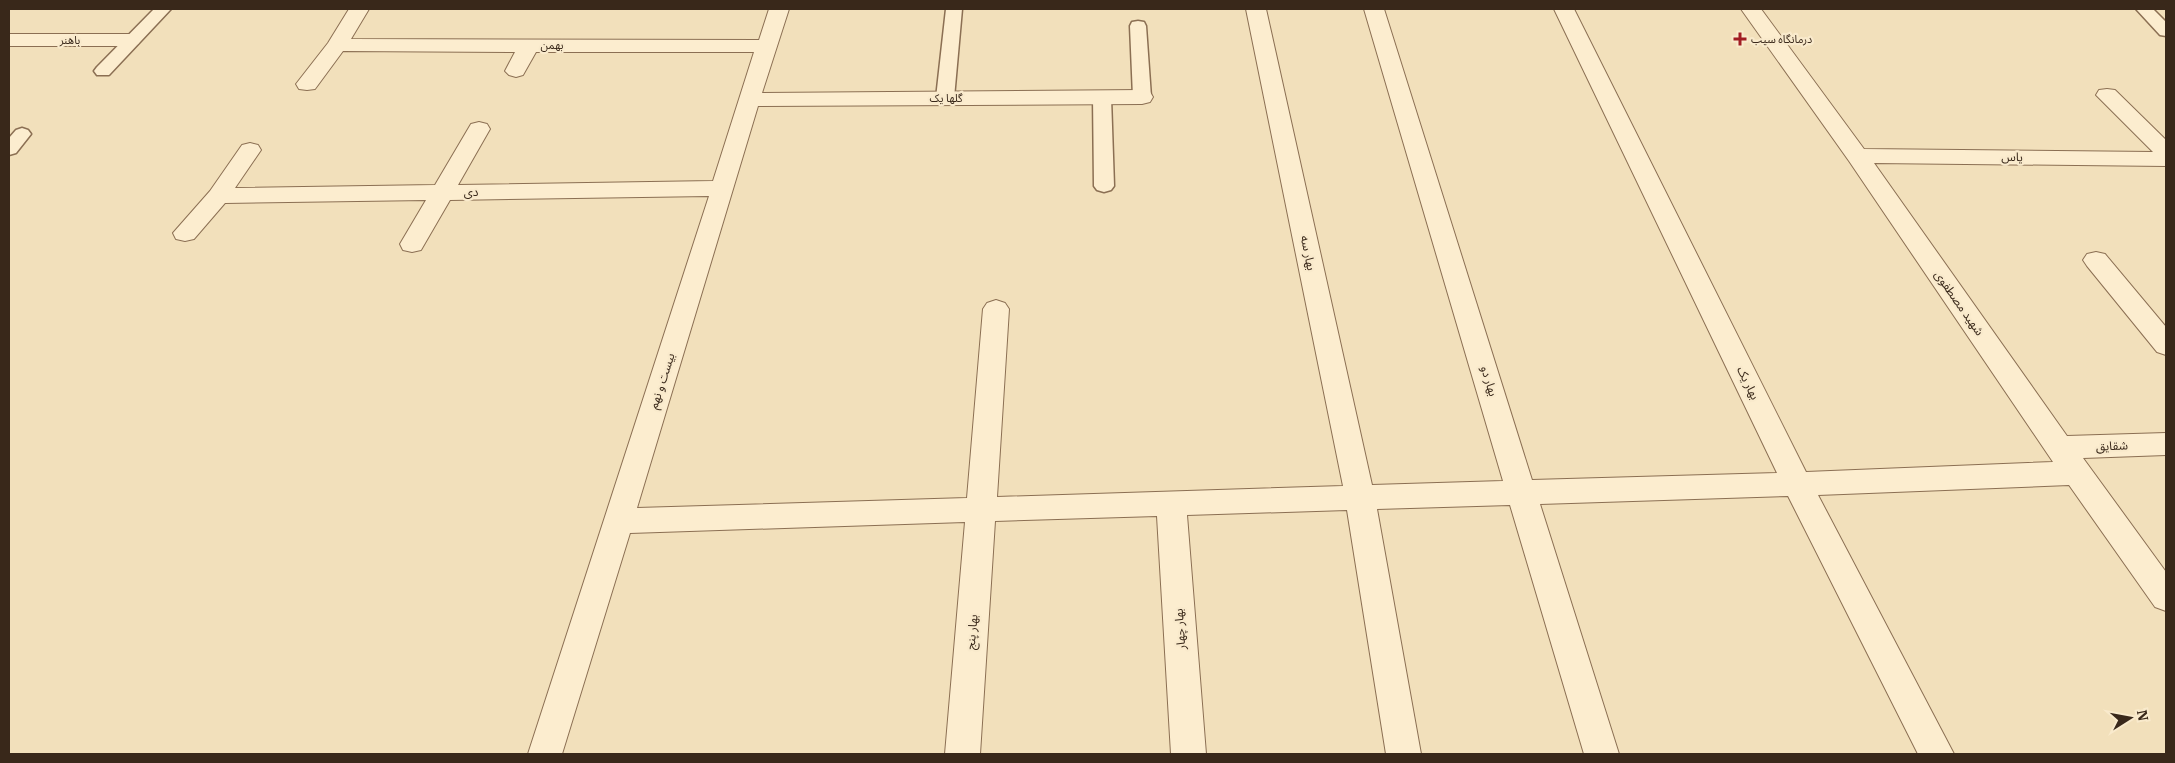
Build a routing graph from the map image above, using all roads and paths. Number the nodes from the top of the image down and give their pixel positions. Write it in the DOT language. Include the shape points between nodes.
graph roads {
  1 [pos="163,9"];
  2 [pos="359,9"];
  3 [pos="779,9"];
  4 [pos="954,9"];
  5 [pos="1256,9"];
  6 [pos="1374,9"];
  7 [pos="1564,9"];
  8 [pos="1750,9"];
  9 [pos="2144,9"];
  10 [pos="1138,26"];
  11 [pos="2166,31"];
  12 [pos="9,40"];
  13 [pos="131,40"];
  14 [pos="337,44"];
  15 [pos="529,45"];
  16 [pos="768,46"];
  17 [pos="104,71"];
  18 [pos="516,71"];
  19 [pos="307,84"];
  20 [pos="2107,95"];
  21 [pos="1142,96"];
  22 [pos="1102,97"];
  23 [pos="945,98"];
  24 [pos="749,100"];
  25 [pos="479,129"];
  26 [pos="22,134"];
  27 [pos="9,149"];
  28 [pos="250,150"];
  29 [pos="2166,152"];
  30 [pos="1857,156"];
  31 [pos="2166,159"];
  32 [pos="1104,186"];
  33 [pos="723,188"];
  34 [pos="443,192"];
  35 [pos="218,196"];
  36 [pos="185,234"];
  37 [pos="412,244"];
  38 [pos="2096,260"];
  39 [pos="996,309"];
  40 [pos="2166,345"];
  41 [pos="2166,444"];
  42 [pos="2058,448"];
  43 [pos="2077,473"];
  44 [pos="1797,484"];
  45 [pos="1523,492"];
  46 [pos="1360,498"];
  47 [pos="1172,504"];
  48 [pos="982,510"];
  49 [pos="617,521"];
  50 [pos="2166,597"];
  51 [pos="545,754"];
  52 [pos="962,754"];
  53 [pos="1188,754"];
  54 [pos="1403,754"];
  55 [pos="1602,754"];
  56 [pos="1936,754"];
  1 -- 13 [label="lane"];
  2 -- 14 [label="street"];
  3 -- 16 [label="street, بیست و نهم"];
  4 -- 23 [label="lane"];
  5 -- 46 [label="street, بهار سه"];
  6 -- 45 [label="street, بهار دو"];
  7 -- 44 [label="street, بهار یک"];
  8 -- 30 [label="street, شهید مصطفوی"];
  9 -- 11 [label="lane"];
  10 -- 21 [label="lane"];
  12 -- 13 [label="street, باهنر"];
  13 -- 17 [label="lane"];
  14 -- 15 [label="street, بهمن"];
  14 -- 19 [label="street"];
  15 -- 16 [label="street, بهمن"];
  15 -- 18 [label="street"];
  16 -- 24 [label="street, بیست و نهم"];
  20 -- 29 [label="street"];
  21 -- 22 [label="street, گلها یک"];
  22 -- 23 [label="street, گلها یک"];
  22 -- 32 [label="lane"];
  23 -- 24 [label="street, گلها یک"];
  24 -- 33 [label="street, بیست و نهم"];
  25 -- 34 [label="street"];
  26 -- 27 [label="lane"];
  28 -- 35 [label="street"];
  30 -- 31 [label="street, یاس"];
  30 -- 42 [label="street, شهید مصطفوی"];
  33 -- 34 [label="street, دی"];
  33 -- 49 [label="street, بیست و نهم"];
  34 -- 35 [label="street, دی"];
  34 -- 37 [label="street"];
  35 -- 36 [label="street"];
  38 -- 40 [label="street"];
  39 -- 48 [label="street, بهار پنج"];
  41 -- 42 [label="street, شقایق"];
  42 -- 43 [label="street, شهید مصطفوی"];
  43 -- 44 [label="street"];
  43 -- 50 [label="street, شهید مصطفوی"];
  44 -- 45 [label="street"];
  44 -- 56 [label="street, بهار یک"];
  45 -- 46 [label="street"];
  45 -- 55 [label="street, بهار دو"];
  46 -- 47 [label="street"];
  46 -- 54 [label="street, بهار سه"];
  47 -- 48 [label="street"];
  47 -- 53 [label="street, بهار چهار"];
  48 -- 49 [label="street"];
  48 -- 52 [label="street, بهار پنج"];
  49 -- 51 [label="street, بیست و نهم"];
}
